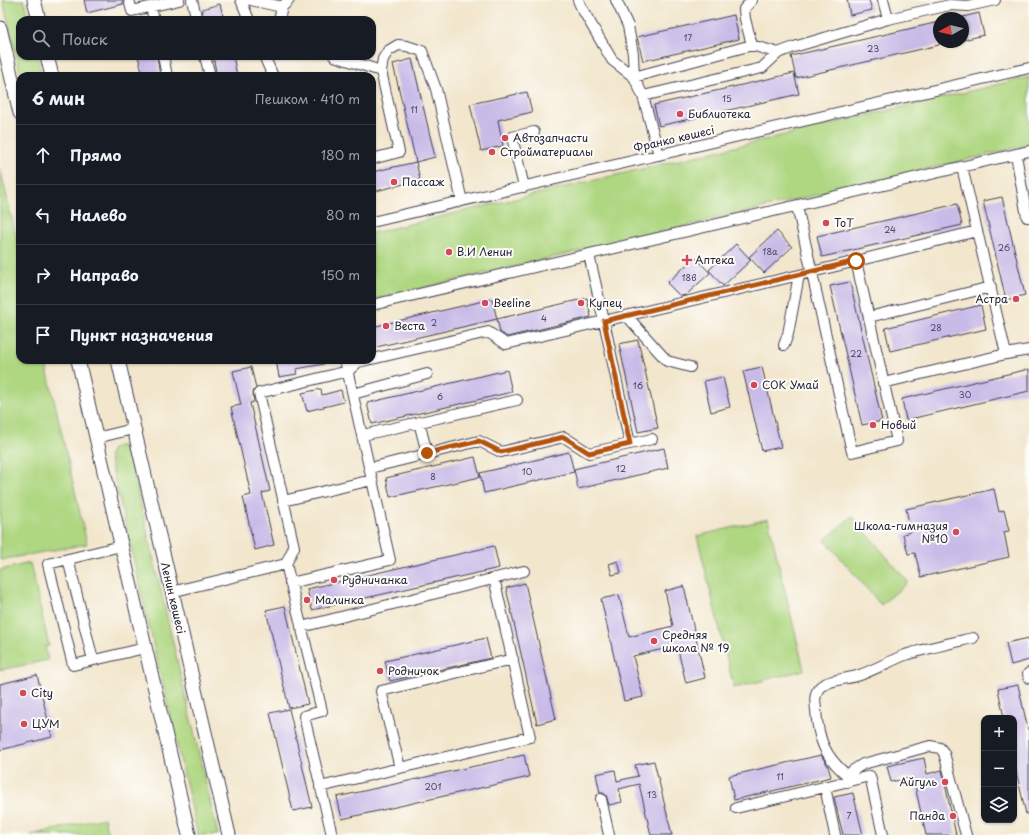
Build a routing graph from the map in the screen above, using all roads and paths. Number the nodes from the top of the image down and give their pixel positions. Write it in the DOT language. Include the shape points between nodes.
graph roads {
  1 [pos="34,0"];
  2 [pos="129,0"];
  3 [pos="179,0"];
  4 [pos="192,0"];
  5 [pos="241,0"];
  6 [pos="251,0"];
  7 [pos="578,0"];
  8 [pos="616,0"];
  9 [pos="752,0"];
  10 [pos="883,0"];
  11 [pos="996,0"];
  12 [pos="285,4"];
  13 [pos="151,7"];
  14 [pos="38,16"];
  15 [pos="153,16"];
  16 [pos="196,16"];
  17 [pos="247,16"];
  18 [pos="280,16"];
  19 [pos="888,19"];
  20 [pos="0,28"];
  21 [pos="752,45"];
  22 [pos="778,53"];
  23 [pos="48,60"];
  24 [pos="164,60"];
  25 [pos="206,60"];
  26 [pos="266,60"];
  27 [pos="347,60"];
  28 [pos="1029,68"];
  29 [pos="381,71"];
  30 [pos="51,72"];
  31 [pos="166,72"];
  32 [pos="209,72"];
  33 [pos="271,72"];
  34 [pos="634,77"];
  35 [pos="16,96"];
  36 [pos="643,96"];
  37 [pos="534,132"];
  38 [pos="1029,151"];
  39 [pos="659,155"];
  40 [pos="1016,155"];
  41 [pos="376,158"];
  42 [pos="962,167"];
  43 [pos="524,187"];
  44 [pos="462,201"];
  45 [pos="797,206"];
  46 [pos="1029,218"];
  47 [pos="376,221"];
  48 [pos="977,230"];
  49 [pos="588,254"];
  50 [pos="856,261"];
  51 [pos="812,272"];
  52 [pos="799,275"];
  53 [pos="991,287"];
  54 [pos="376,304"];
  55 [pos="627,316"];
  56 [pos="868,317"];
  57 [pos="604,321"];
  58 [pos="784,345"];
  59 [pos="1029,350"];
  60 [pos="1006,354"];
  61 [pos="376,358"];
  62 [pos="79,364"];
  63 [pos="119,364"];
  64 [pos="346,364"];
  65 [pos="356,364"];
  66 [pos="690,366"];
  67 [pos="348,371"];
  68 [pos="427,374"];
  69 [pos="883,383"];
  70 [pos="353,394"];
  71 [pos="517,400"];
  72 [pos="419,422"];
  73 [pos="133,429"];
  74 [pos="362,435"];
  75 [pos="96,438"];
  76 [pos="652,439"];
  77 [pos="630,444"];
  78 [pos="427,453"];
  79 [pos="370,468"];
  80 [pos="372,480"];
  81 [pos="283,500"];
  82 [pos="121,546"];
  83 [pos="68,559"];
  84 [pos="286,564"];
  85 [pos="524,571"];
  86 [pos="494,578"];
  87 [pos="290,583"];
  88 [pos="171,592"];
  89 [pos="301,627"];
  90 [pos="973,638"];
  91 [pos="146,648"];
  92 [pos="513,659"];
  93 [pos="93,660"];
  94 [pos="1029,673"];
  95 [pos="1029,678"];
  96 [pos="400,768"];
  97 [pos="848,779"];
  98 [pos="825,787"];
  99 [pos="320,788"];
  100 [pos="600,799"];
  101 [pos="736,808"];
  102 [pos="328,834"];
  103 [pos="189,835"];
  104 [pos="228,835"];
  105 [pos="609,835"];
  106 [pos="835,835"];
  107 [pos="884,835"];
  108 [pos="966,835"];
  1 -- 14 [label="main road"];
  2 -- 13 [label="street" via="132,11"];
  3 -- 13 [label="street"];
  4 -- 16 [label="street"];
  5 -- 17 [label="street"];
  6 -- 12 [label="street"];
  7 -- 34 [label="street" via="612,60"];
  8 -- 34 [label="street" via="628,26"];
  9 -- 21 [label="street" via="744,9"];
  10 -- 19 [label="street"];
  11 -- 19 [label="street" via="968,6 950,5"];
  12 -- 18 [label="street"];
  13 -- 15 [label="street"];
  19 -- 22 [label="street"];
  20 -- 35 [label="main road"];
  21 -- 22 [label="street"];
  21 -- 34 [label="street"];
  22 -- 36 [label="street" via="762,68"];
  23 -- 30 [label="main road"];
  24 -- 31 [label="street"];
  25 -- 32 [label="street"];
  26 -- 33 [label="street"];
  27 -- 29 [label="street"];
  28 -- 39 [label="street, Франко көшесі"];
  29 -- 41 [label="street" via="399,152"];
  29 -- 44 [label="street" via="383,59 388,51 398,45 422,51 436,88"];
  34 -- 36 [label="street"];
  36 -- 39 [label="street"];
  37 -- 43 [label="street" via="512,137"];
  38 -- 40 [label="street"];
  39 -- 43 [label="street, Франко көшесі"];
  40 -- 42 [label="street"];
  40 -- 46 [label="street"];
  42 -- 45 [label="street"];
  42 -- 48 [label="street"];
  43 -- 44 [label="street, Франко көшесі"];
  44 -- 47 [label="street, Франко көшесі"];
  45 -- 49 [label="street"];
  45 -- 51 [label="street"];
  48 -- 50 [label="street"];
  48 -- 53 [label="street"];
  49 -- 54 [label="street"];
  49 -- 57 [label="street"];
  50 -- 51 [label="street"];
  50 -- 56 [label="street"];
  51 -- 52 [label="street"];
  51 -- 69 [label="street" via="852,452 897,441"];
  52 -- 55 [label="street"];
  52 -- 58 [label="street"];
  53 -- 56 [label="street"];
  53 -- 60 [label="street"];
  55 -- 57 [label="street"];
  55 -- 66 [label="street" via="667,361"];
  56 -- 69 [label="street"];
  57 -- 61 [label="street" via="506,344 488,332"];
  57 -- 77 [label="street"];
  59 -- 60 [label="street"];
  60 -- 69 [label="street"];
  62 -- 75 [label="main road"];
  63 -- 73 [label="main road, Ленин көшесі"];
  64 -- 67 [label="street"];
  65 -- 67 [label="street"];
  67 -- 70 [label="street"];
  67 -- 81 [label="street" via="259,393"];
  68 -- 70 [label="street"];
  70 -- 74 [label="street"];
  71 -- 72 [label="street"];
  72 -- 74 [label="street"];
  72 -- 78 [label="street"];
  73 -- 75 [label="street"];
  73 -- 88 [label="main road, Ленин көшесі"];
  74 -- 79 [label="street"];
  75 -- 82 [label="main road"];
  76 -- 77 [label="street"];
  77 -- 78 [label="street" via="589,453 564,437 501,452 479,441"];
  78 -- 79 [label="street"];
  79 -- 80 [label="street"];
  80 -- 81 [label="street"];
  80 -- 87 [label="street" via="390,560"];
  81 -- 84 [label="street" via="294,547"];
  82 -- 83 [label="street"];
  82 -- 91 [label="main road"];
  83 -- 93 [label="street"];
  83 -- 93 [label="street" via="48,564 69,651 73,665"];
  84 -- 87 [label="street"];
  84 -- 88 [label="street"];
  85 -- 86 [label="street"];
  86 -- 89 [label="street"];
  86 -- 92 [label="street"];
  87 -- 89 [label="street"];
  88 -- 104 [label="main road, Ленин көшесі"];
  89 -- 99 [label="street" via="322,711 304,716"];
  90 -- 97 [label="street" via="906,655 860,675 825,683 818,688 815,705 822,744"];
  91 -- 93 [label="street"];
  91 -- 103 [label="main road"];
  92 -- 96 [label="street" via="530,737"];
  92 -- 96 [label="street" via="381,691"];
  94 -- 95 [label="street"];
  96 -- 99 [label="street"];
  97 -- 98 [label="street"];
  97 -- 107 [label="street" via="870,776"];
  97 -- 108 [label="street" via="852,771 863,764 930,746 940,748 944,753"];
  98 -- 101 [label="street"];
  98 -- 106 [label="street"];
  99 -- 102 [label="street"];
  100 -- 105 [label="street"];
}
